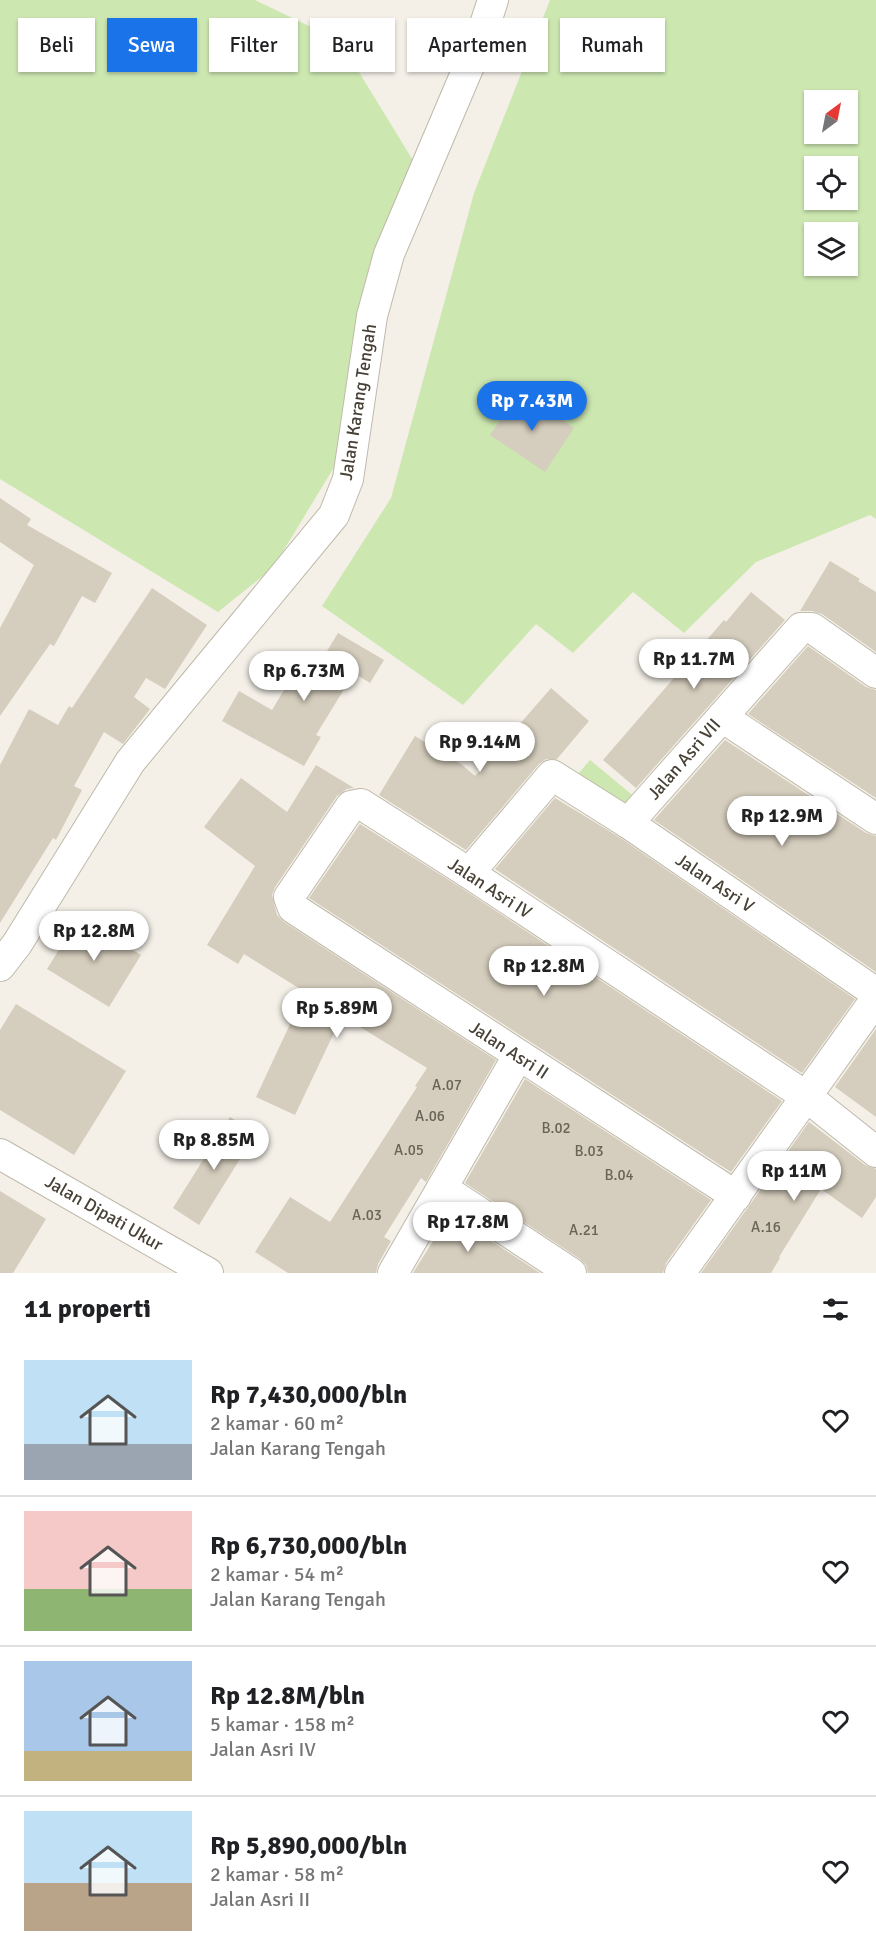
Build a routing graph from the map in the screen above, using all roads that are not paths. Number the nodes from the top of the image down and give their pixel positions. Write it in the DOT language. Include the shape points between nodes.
graph roads {
  1 [pos="493,0"];
  2 [pos="876,673"];
  3 [pos="722,717"];
  4 [pos="876,819"];
  5 [pos="628,824"];
  6 [pos="469,873"];
  7 [pos="289,897"];
  8 [pos="6,948"];
  9 [pos="876,993"];
  10 [pos="876,999"];
  11 [pos="519,1056"];
  12 [pos="807,1097"];
  13 [pos="876,1152"];
  14 [pos="0,1154"];
  15 [pos="442,1188"];
  16 [pos="736,1196"];
  17 [pos="208,1273"];
  18 [pos="393,1273"];
  19 [pos="571,1273"];
  20 [pos="680,1273"];
  1 -- 8 [label="street, Jalan Karang Tengah" via="480,40 389,254 372,316 348,479 334,515 130,762"];
  2 -- 3 [label="street, Jalan Asri VII" via="812,628 801,628"];
  3 -- 4 [label="street"];
  3 -- 5 [label="street, Jalan Asri VII"];
  5 -- 6 [label="street, Jalan Asri V" via="552,775"];
  5 -- 9 [label="street, Jalan Asri V"];
  6 -- 7 [label="street, Jalan Asri IV" via="360,804 351,806"];
  6 -- 12 [label="street, Jalan Asri IV"];
  7 -- 11 [label="street, Jalan Asri II" via="293,908"];
  10 -- 12 [label="street"];
  11 -- 15 [label="street"];
  11 -- 16 [label="street, Jalan Asri II"];
  12 -- 13 [label="street, Jalan Asri IV"];
  12 -- 16 [label="street"];
  14 -- 17 [label="street, Jalan Dipati Ukur"];
  15 -- 18 [label="street"];
  15 -- 19 [label="street"];
  16 -- 20 [label="street"];
}
